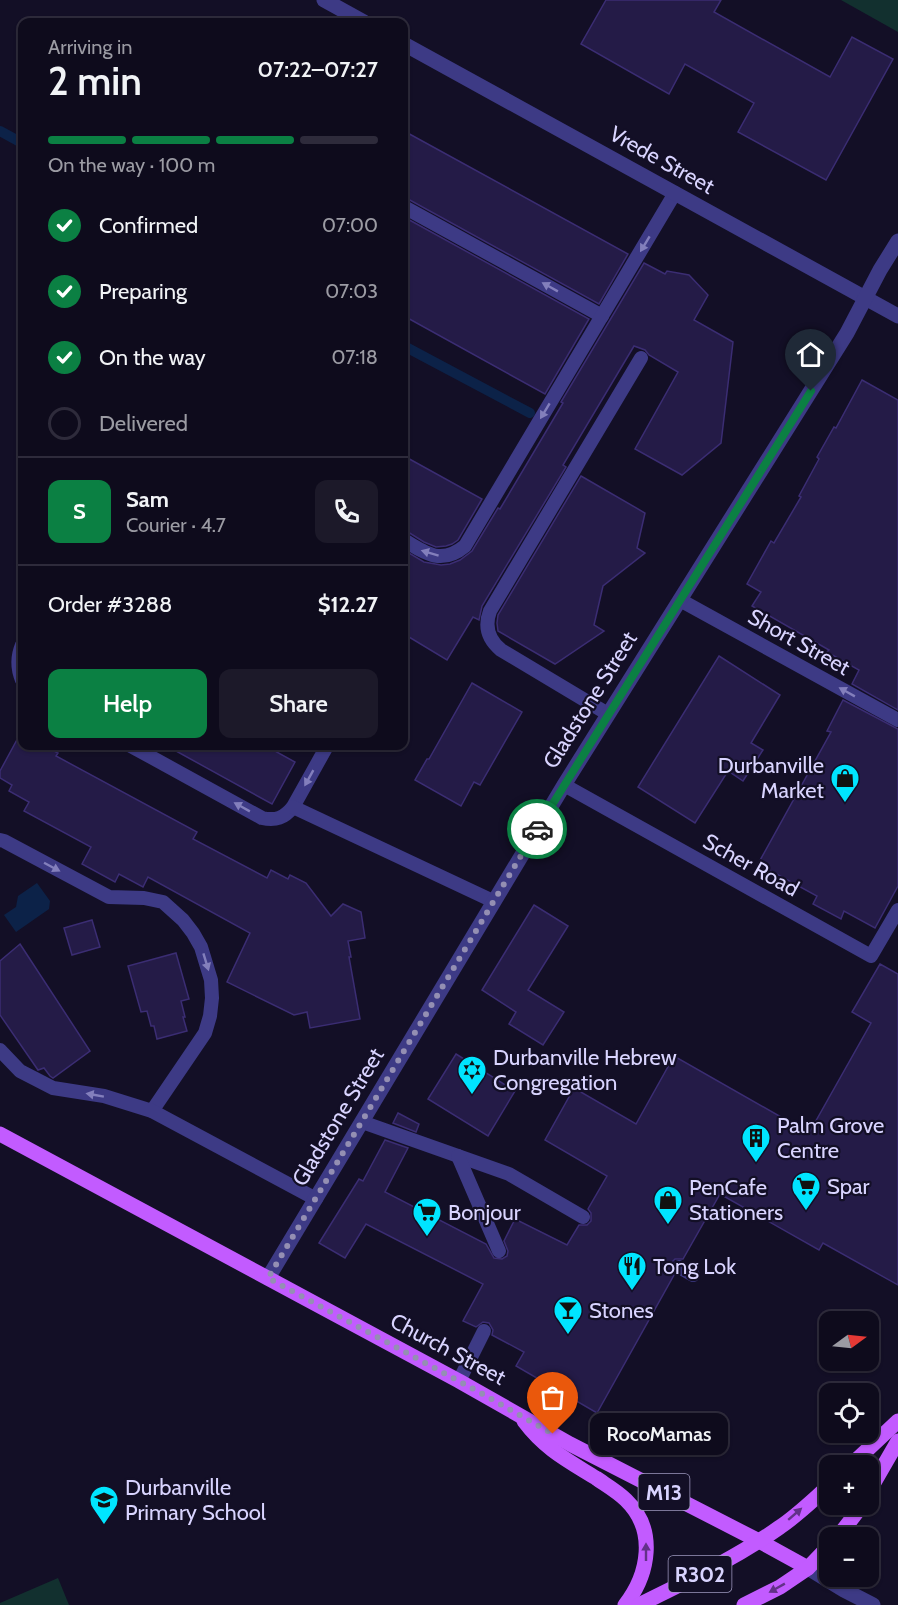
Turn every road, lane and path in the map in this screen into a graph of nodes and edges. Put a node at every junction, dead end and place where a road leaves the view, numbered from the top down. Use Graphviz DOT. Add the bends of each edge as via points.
graph roads {
  1 [pos="324,0"];
  2 [pos="354,18"];
  3 [pos="408,46"];
  4 [pos="675,193"];
  5 [pos="408,209"];
  6 [pos="898,241"];
  7 [pos="866,298"];
  8 [pos="602,316"];
  9 [pos="898,316"];
  10 [pos="641,358"];
  11 [pos="408,542"];
  12 [pos="680,600"];
  13 [pos="608,714"];
  14 [pos="898,720"];
  15 [pos="138,750"];
  16 [pos="322,750"];
  17 [pos="564,785"];
  18 [pos="293,807"];
  19 [pos="0,840"];
  20 [pos="493,901"];
  21 [pos="898,910"];
  22 [pos="0,1050"];
  23 [pos="152,1111"];
  24 [pos="362,1122"];
  25 [pos="0,1134"];
  26 [pos="458,1156"];
  27 [pos="316,1198"];
  28 [pos="583,1217"];
  29 [pos="499,1251"];
  30 [pos="679,1266"];
  31 [pos="693,1275"];
  32 [pos="268,1278"];
  33 [pos="484,1331"];
  34 [pos="459,1381"];
  35 [pos="520,1414"];
  36 [pos="898,1421"];
  37 [pos="898,1441"];
  38 [pos="862,1455"];
  39 [pos="879,1474"];
  40 [pos="819,1494"];
  41 [pos="759,1541"];
  42 [pos="819,1556"];
  43 [pos="808,1568"];
  44 [pos="625,1605"];
  45 [pos="639,1605"];
  46 [pos="744,1605"];
  47 [pos="873,1605"];
  1 -- 2 [label="street"];
  3 -- 4 [label="street, Vrede Street"];
  4 -- 7 [label="street, Vrede Street"];
  4 -- 8 [label="lane, one-way"];
  8 -- 5 [label="lane, one-way"];
  6 -- 7 [label="street, Gladstone Street"];
  7 -- 9 [label="street, Vrede Street"];
  7 -- 12 [label="street, Gladstone Street"];
  8 -- 11 [label="lane, one-way" via="465,546 446,556 434,556"];
  10 -- 13 [label="lane" via="487,619 490,637 501,650"];
  12 -- 13 [label="street, Gladstone Street"];
  14 -- 12 [label="lane, Short Street, one-way"];
  13 -- 17 [label="street, Gladstone Street"];
  18 -- 15 [label="lane, one-way" via="279,819 262,818"];
  16 -- 18 [label="lane, one-way"];
  17 -- 20 [label="street, Gladstone Street"];
  17 -- 21 [label="lane, Scher Road" via="871,956"];
  18 -- 20 [label="lane"];
  19 -- 23 [label="lane, one-way" via="109,897 163,902 183,920 201,947 212,998 205,1033"];
  20 -- 24 [label="street, Gladstone Street"];
  23 -- 22 [label="lane, one-way" via="104,1096 53,1088 20,1071"];
  23 -- 27 [label="lane"];
  24 -- 26 [label="lane"];
  24 -- 27 [label="street, Gladstone Street"];
  25 -- 32 [label="main road, Church Street / M13"];
  26 -- 28 [label="lane" via="509,1174"];
  26 -- 29 [label="lane"];
  27 -- 32 [label="street, Gladstone Street"];
  30 -- 31 [label="lane"];
  32 -- 34 [label="main road, Church Street / M13"];
  33 -- 34 [label="lane"];
  34 -- 35 [label="main road, Church Street / M13"];
  35 -- 41 [label="main road, Church Street / M13" via="570,1444"];
  44 -- 35 [label="main road, one-way" via="646,1565 646,1540 638,1515 618,1493 548,1447"];
  36 -- 38 [label="main road"];
  37 -- 39 [label="main road"];
  41 -- 40 [label="main road, R302, one-way"];
  41 -- 43 [label="main road, Church Street / M13"];
  41 -- 45 [label="main road, R302"];
  42 -- 43 [label="main road, R302"];
  43 -- 46 [label="main road, R302, one-way"];
  43 -- 47 [label="street, Church Street"];
}
